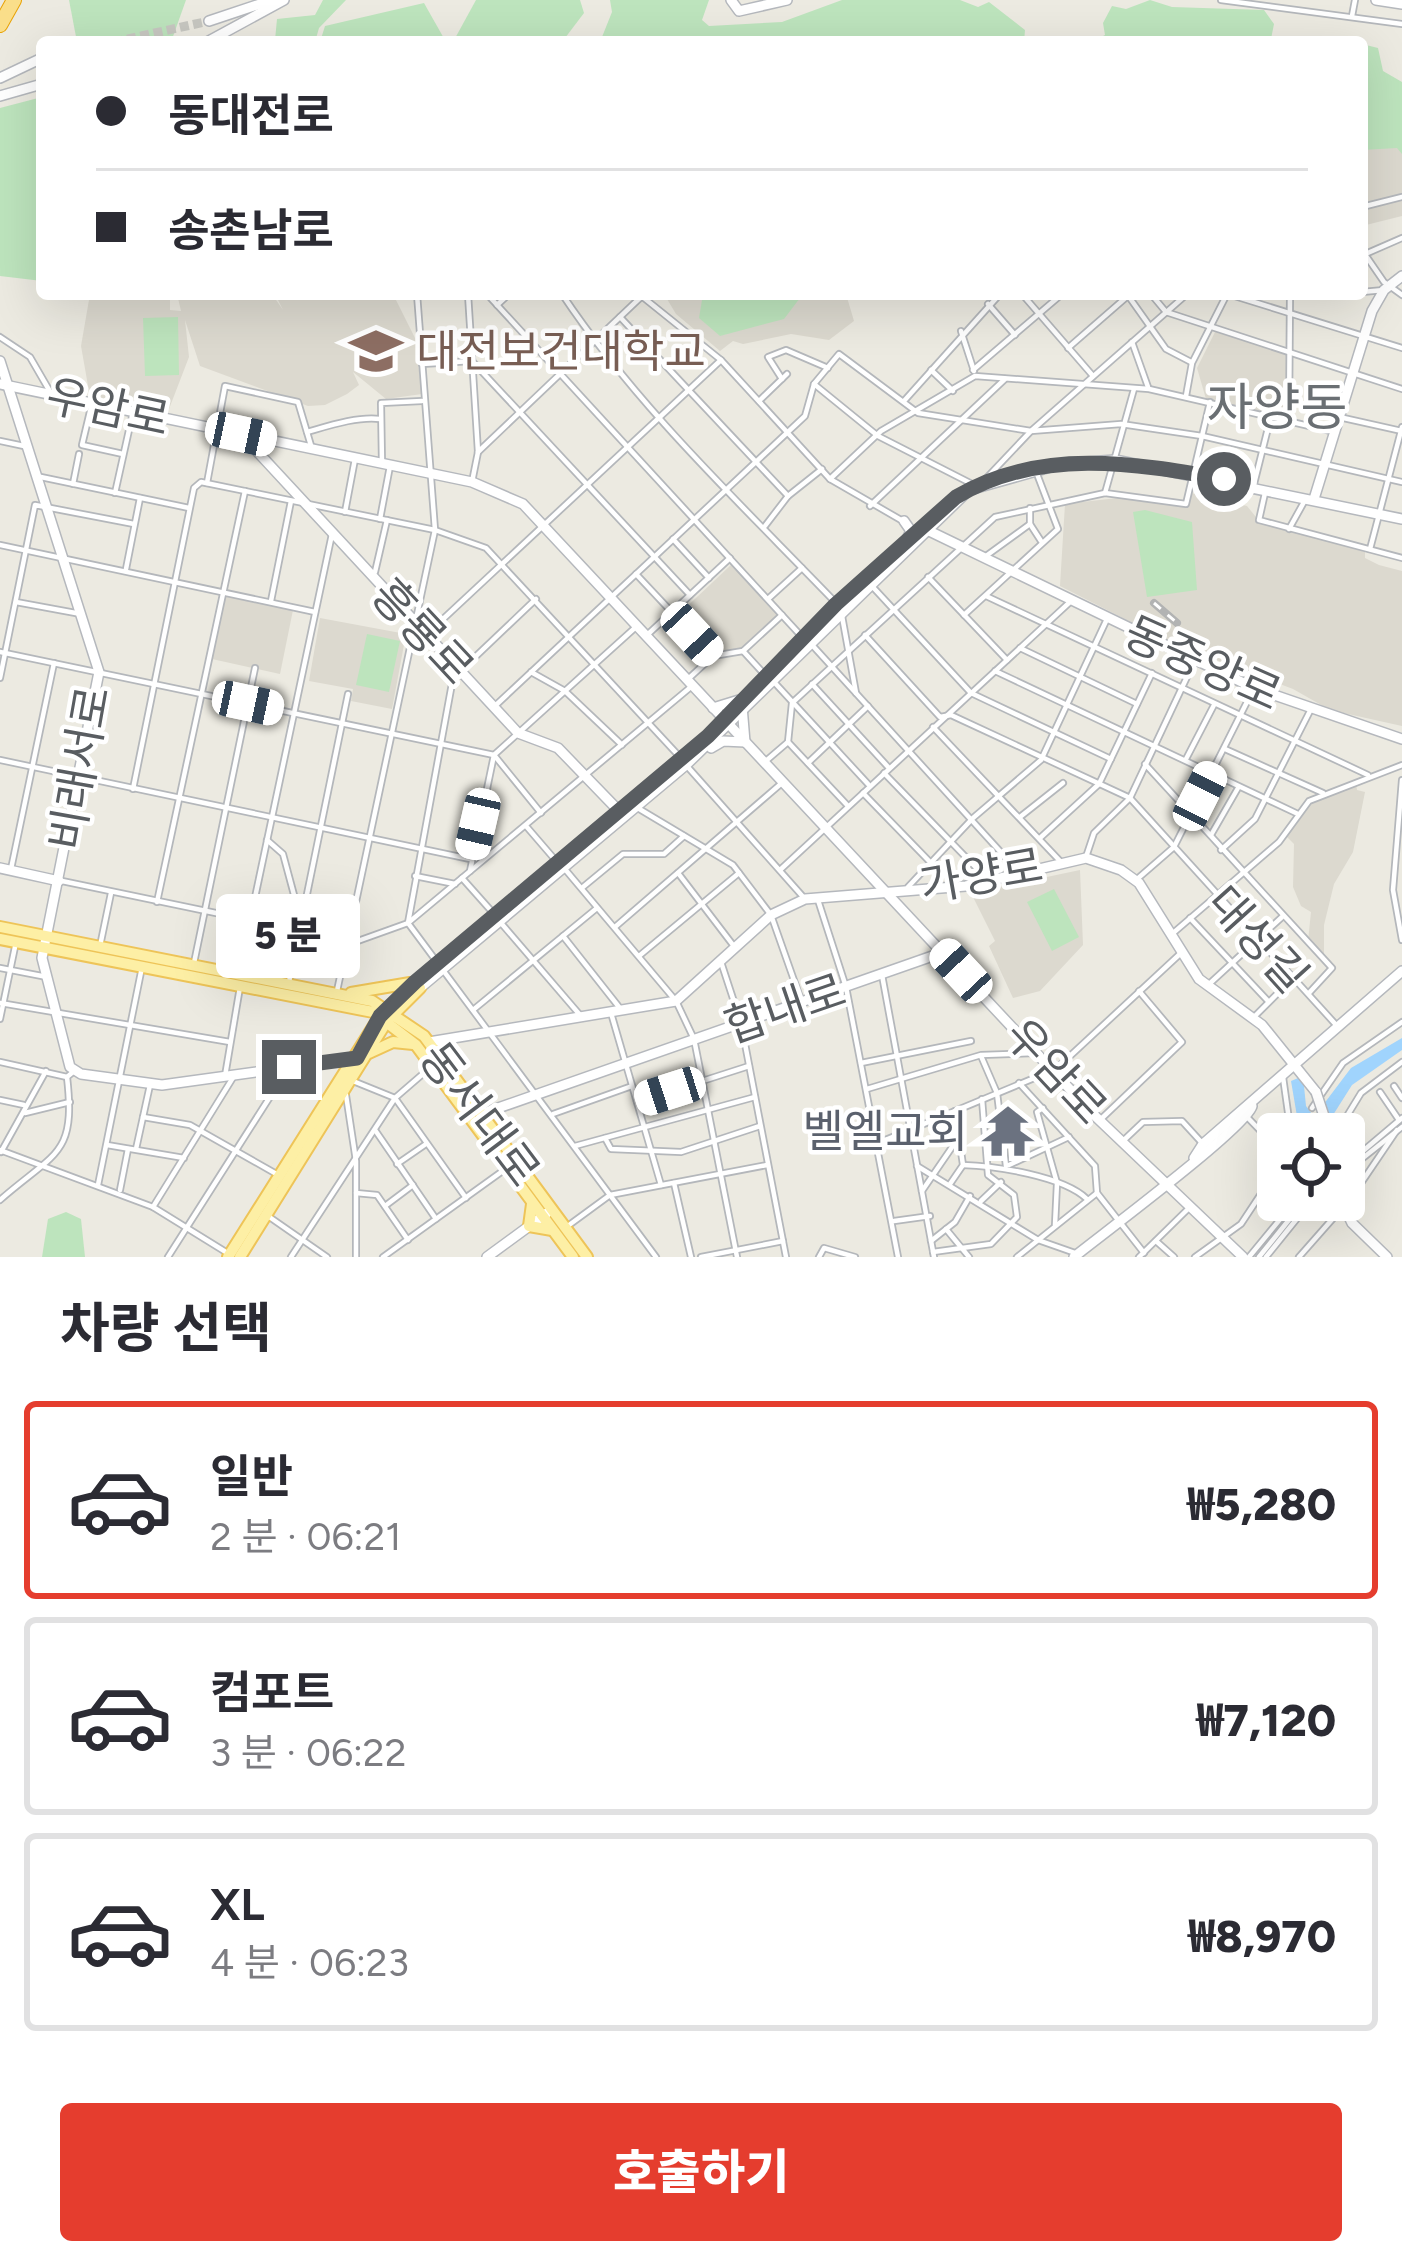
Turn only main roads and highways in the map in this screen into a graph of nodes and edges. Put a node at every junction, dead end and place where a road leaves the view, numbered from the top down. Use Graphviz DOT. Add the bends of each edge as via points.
graph roads {
  1 [pos="272,0"];
  2 [pos="284,0"];
  3 [pos="732,0"];
  4 [pos="788,0"];
  5 [pos="1376,0"];
  6 [pos="1402,4"];
  7 [pos="11,5"];
  8 [pos="209,21"];
  9 [pos="0,25"];
  10 [pos="218,36"];
  11 [pos="36,61"];
  12 [pos="0,78"];
  13 [pos="36,86"];
  14 [pos="0,96"];
  15 [pos="1402,276"];
  16 [pos="0,361"];
  17 [pos="3,385"];
  18 [pos="241,434"];
  19 [pos="1311,498"];
  20 [pos="941,512"];
  21 [pos="1402,519"];
  22 [pos="904,521"];
  23 [pos="922,532"];
  24 [pos="906,541"];
  25 [pos="959,544"];
  26 [pos="839,608"];
  27 [pos="741,702"];
  28 [pos="713,708"];
  29 [pos="726,723"];
  30 [pos="708,736"];
  31 [pos="1402,739"];
  32 [pos="746,742"];
  33 [pos="686,761"];
  34 [pos="618,810"];
  35 [pos="561,865"];
  36 [pos="6,870"];
  37 [pos="59,881"];
  38 [pos="922,890"];
  39 [pos="887,891"];
  40 [pos="903,908"];
  41 [pos="0,927"];
  42 [pos="0,939"];
  43 [pos="44,941"];
  44 [pos="944,952"];
  45 [pos="1402,971"];
  46 [pos="417,985"];
  47 [pos="341,997"];
  48 [pos="387,1014"];
  49 [pos="367,1040"];
  50 [pos="423,1041"];
  51 [pos="1308,1052"];
  52 [pos="362,1057"];
  53 [pos="1297,1062"];
  54 [pos="1314,1088"];
  55 [pos="1250,1112"];
  56 [pos="1324,1113"];
  57 [pos="481,1114"];
  58 [pos="1194,1158"];
  59 [pos="1166,1183"];
  60 [pos="530,1196"];
  61 [pos="548,1213"];
  62 [pos="1351,1221"];
  63 [pos="530,1226"];
  64 [pos="560,1230"];
  65 [pos="1076,1255"];
  66 [pos="233,1256"];
  67 [pos="571,1256"];
  68 [pos="487,1257"];
  69 [pos="586,1257"];
  70 [pos="1246,1257"];
  71 [pos="1387,1257"];
  1 -- 8 [label="main road"];
  2 -- 10 [label="main road"];
  3 -- 4 [label="main road" via="756,7"];
  5 -- 6 [label="main road"];
  7 -- 9 [label="highway"];
  11 -- 12 [label="main road"];
  13 -- 14 [label="main road"];
  15 -- 19 [label="main road" via="1386,288 1363,336"];
  16 -- 17 [label="main road, 비래서로"];
  17 -- 18 [label="main road, 우암로"];
  17 -- 37 [label="main road, 비래서로" via="99,672"];
  18 -- 28 [label="main road, 우암로" via="512,496"];
  18 -- 34 [label="main road, 흥룡로" via="518,733 558,748"];
  19 -- 20 [label="main road" via="1115,460 978,487"];
  19 -- 21 [label="main road"];
  20 -- 23 [label="main road"];
  20 -- 25 [label="main road" via="939,525"];
  22 -- 24 [label="main road" via="911,530"];
  23 -- 24 [label="main road"];
  23 -- 25 [label="main road, 동중앙로"];
  23 -- 26 [label="main road"];
  24 -- 26 [label="main road"];
  25 -- 31 [label="main road, 동중앙로" via="1254,688"];
  26 -- 27 [label="main road"];
  27 -- 28 [label="main road"];
  27 -- 29 [label="main road"];
  27 -- 32 [label="main road"];
  28 -- 29 [label="main road, 우암로"];
  28 -- 30 [label="main road"];
  29 -- 30 [label="main road"];
  29 -- 32 [label="main road, 우암로"];
  29 -- 33 [label="main road"];
  30 -- 33 [label="main road"];
  32 -- 33 [label="main road" via="718,742"];
  32 -- 39 [label="main road, 우암로"];
  33 -- 34 [label="main road"];
  33 -- 35 [label="main road"];
  34 -- 35 [label="main road"];
  35 -- 46 [label="main road"];
  36 -- 37 [label="main road"];
  37 -- 43 [label="main road, 비래서로"];
  38 -- 39 [label="main road, 가양로"];
  38 -- 40 [label="main road"];
  38 -- 53 [label="main road, 가양로" via="1086,857 1136,881 1206,987"];
  39 -- 40 [label="main road, 우암로"];
  39 -- 50 [label="main road, 가양로" via="811,898 771,915 676,1000"];
  40 -- 44 [label="main road, 우암로"];
  41 -- 43 [label="main road, 동서대로"];
  42 -- 43 [label="main road, 동서대로"];
  43 -- 47 [label="main road, 동서대로"];
  43 -- 47 [label="main road, 동서대로" via="240,987"];
  43 -- 52 [label="main road" via="71,1074 150,1085"];
  44 -- 57 [label="main road, 합내로"];
  44 -- 59 [label="main road, 우암로"];
  45 -- 51 [label="main road"];
  46 -- 47 [label="main road"];
  46 -- 48 [label="main road"];
  46 -- 50 [label="main road" via="412,1004"];
  47 -- 48 [label="main road, 동서대로"];
  47 -- 49 [label="main road" via="362,1019"];
  48 -- 49 [label="main road"];
  48 -- 50 [label="main road, 동서대로"];
  48 -- 52 [label="main road"];
  49 -- 52 [label="main road"];
  50 -- 52 [label="main road" via="393,1042"];
  50 -- 57 [label="main road, 동서대로"];
  50 -- 60 [label="main road, 동서대로" via="432,1066"];
  51 -- 53 [label="main road"];
  51 -- 54 [label="main road"];
  52 -- 66 [label="main road"];
  52 -- 66 [label="main road"];
  53 -- 54 [label="main road, 가양로"];
  53 -- 55 [label="main road"];
  54 -- 56 [label="main road, bridge"];
  55 -- 58 [label="main road"];
  55 -- 58 [label="main road"];
  57 -- 61 [label="main road, 동서대로"];
  58 -- 59 [label="main road"];
  59 -- 65 [label="main road"];
  59 -- 70 [label="main road, 우암로"];
  60 -- 61 [label="main road, 동서대로"];
  60 -- 63 [label="main road"];
  61 -- 63 [label="main road"];
  61 -- 64 [label="main road, 동서대로"];
  62 -- 71 [label="main road"];
  63 -- 64 [label="main road"];
  63 -- 68 [label="main road"];
  64 -- 67 [label="main road, 동서대로"];
  64 -- 69 [label="main road, 동서대로"];
}
